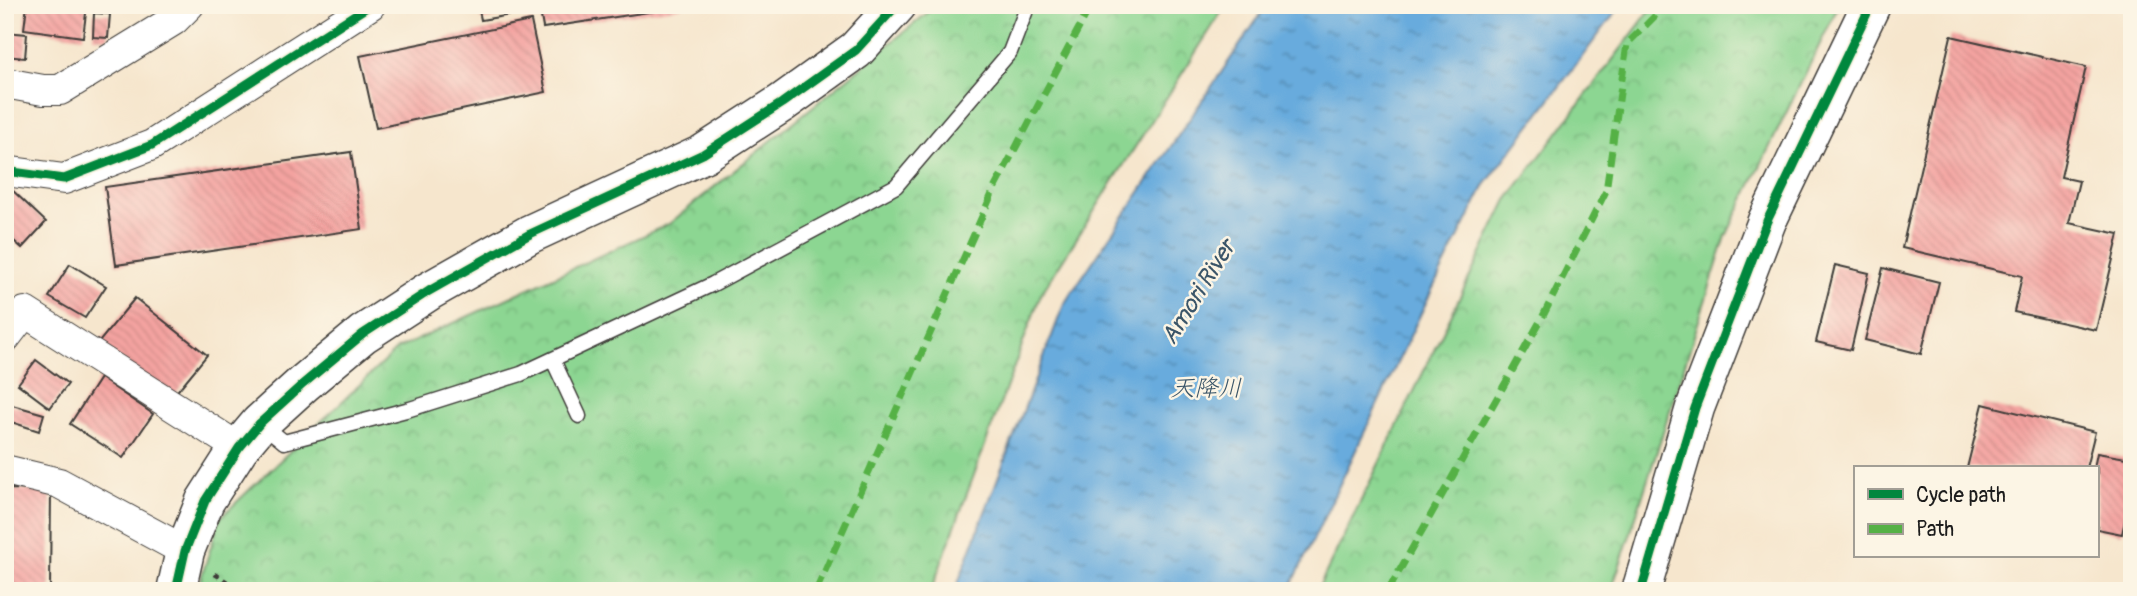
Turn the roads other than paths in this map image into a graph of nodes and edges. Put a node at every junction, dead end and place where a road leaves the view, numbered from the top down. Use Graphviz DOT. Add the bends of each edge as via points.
graph roads {
  1 [pos="189,5"];
  2 [pos="370,5"];
  3 [pos="897,5"];
  4 [pos="1028,5"];
  5 [pos="1871,5"];
  6 [pos="5,83"];
  7 [pos="5,171"];
  8 [pos="5,338"];
  9 [pos="553,360"];
  10 [pos="579,415"];
  11 [pos="250,435"];
  12 [pos="5,470"];
  13 [pos="185,551"];
  14 [pos="176,591"];
  15 [pos="1641,591"];
  1 -- 6 [label="street" via="174,20 60,90"];
  2 -- 7 [label="street" via="152,145 64,179"];
  3 -- 11 [label="street" via="856,50 703,154 530,234 363,334"];
  4 -- 9 [label="lane" via="1010,52 895,186 713,284"];
  5 -- 15 [label="street" via="1762,233 1695,408"];
  8 -- 11 [label="street" via="25,312"];
  9 -- 10 [label="lane"];
  9 -- 11 [label="lane" via="422,405 284,442"];
  11 -- 13 [label="street" via="205,501"];
  12 -- 13 [label="street" via="59,483"];
  13 -- 14 [label="street"];
}
